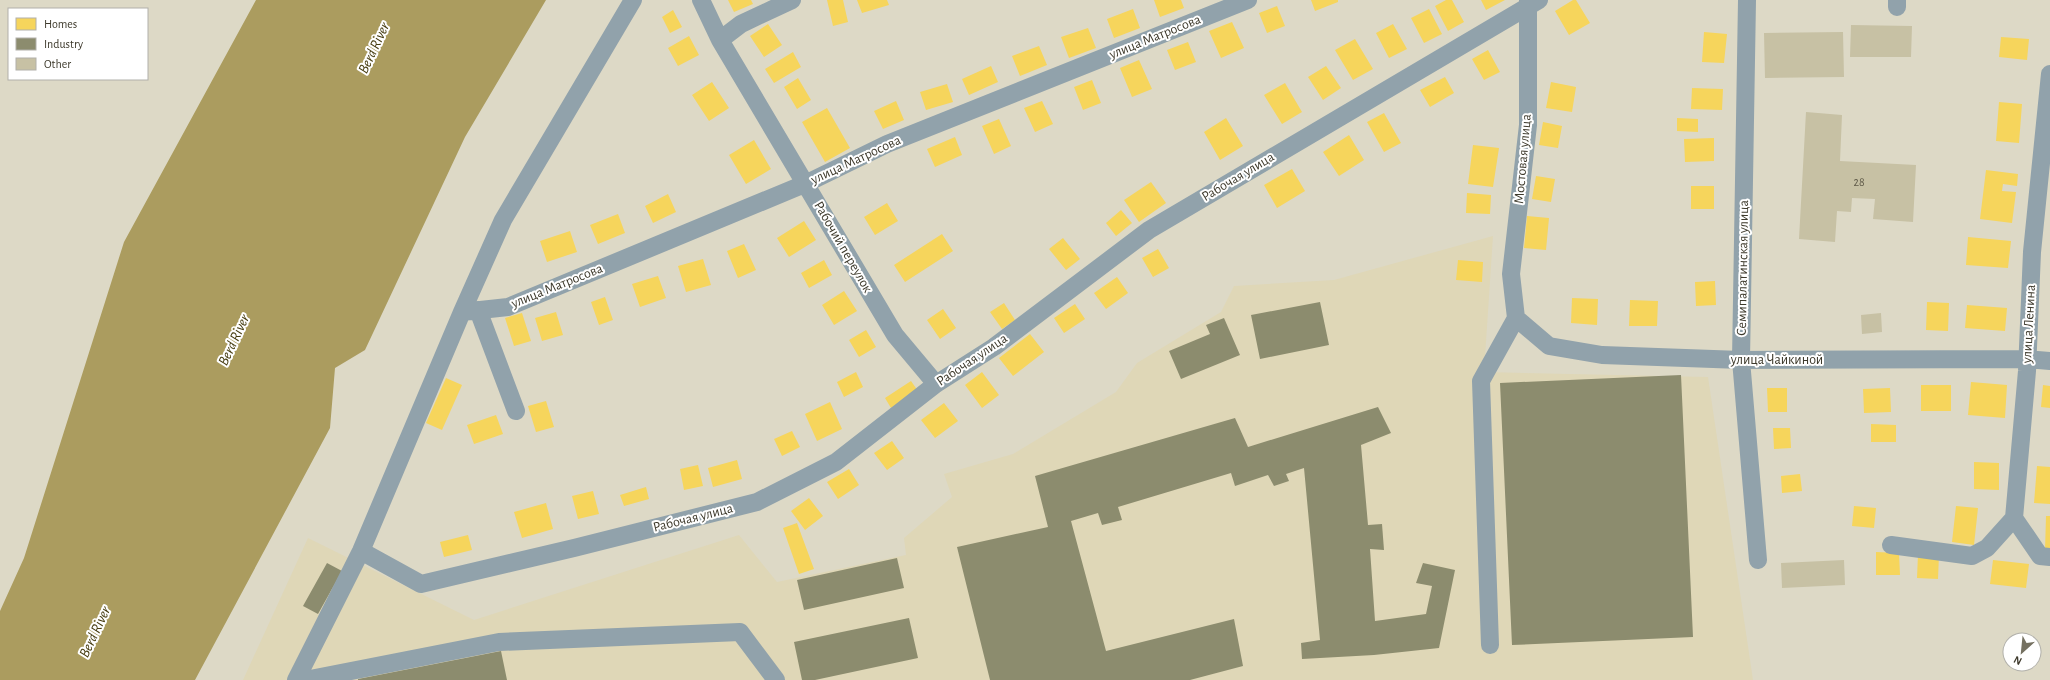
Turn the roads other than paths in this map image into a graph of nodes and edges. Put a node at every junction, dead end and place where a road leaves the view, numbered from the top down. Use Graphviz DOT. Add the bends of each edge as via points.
graph roads {
  1 [pos="633,0"];
  2 [pos="700,0"];
  3 [pos="792,0"];
  4 [pos="1248,0"];
  5 [pos="1747,0"];
  6 [pos="1532,2"];
  7 [pos="720,40"];
  8 [pos="2050,74"];
  9 [pos="807,183"];
  10 [pos="470,311"];
  11 [pos="1516,318"];
  12 [pos="2027,359"];
  13 [pos="1741,360"];
  14 [pos="2050,361"];
  15 [pos="936,384"];
  16 [pos="516,411"];
  17 [pos="2014,518"];
  18 [pos="1891,545"];
  19 [pos="361,551"];
  20 [pos="2050,557"];
  21 [pos="1758,560"];
  22 [pos="1490,646"];
  23 [pos="296,680"];
  24 [pos="305,680"];
  25 [pos="776,680"];
  1 -- 10 [label="street" via="503,220"];
  2 -- 7 [label="street, Рабочий переулок"];
  3 -- 7 [label="street" via="740,24"];
  4 -- 9 [label="street, улица Матросова" via="887,144"];
  5 -- 13 [label="street, Семипалатинская улица"];
  6 -- 11 [label="street, Мостовая улица" via="1528,125 1511,274"];
  6 -- 15 [label="street, Рабочая улица" via="1149,230 994,347"];
  7 -- 9 [label="street, Рабочий переулок"];
  8 -- 12 [label="street, улица Ленина" via="2032,252"];
  9 -- 10 [label="street, улица Матросова" via="508,307"];
  9 -- 15 [label="street, Рабочий переулок" via="825,219 895,335"];
  10 -- 16 [label="street"];
  10 -- 19 [label="street"];
  11 -- 13 [label="street, улица Чайкиной" via="1549,346 1602,356"];
  11 -- 22 [label="street" via="1481,381"];
  12 -- 13 [label="street, улица Чайкиной"];
  12 -- 14 [label="street, улица Чайкиной"];
  12 -- 17 [label="street, улица Ленина"];
  13 -- 21 [label="street, Семипалатинская улица"];
  15 -- 19 [label="street, Рабочая улица" via="836,462 757,502 421,584"];
  17 -- 18 [label="street" via="1987,548 1972,556"];
  17 -- 20 [label="street" via="2040,556"];
  19 -- 23 [label="street"];
  24 -- 25 [label="street" via="499,642 740,632"];
}
